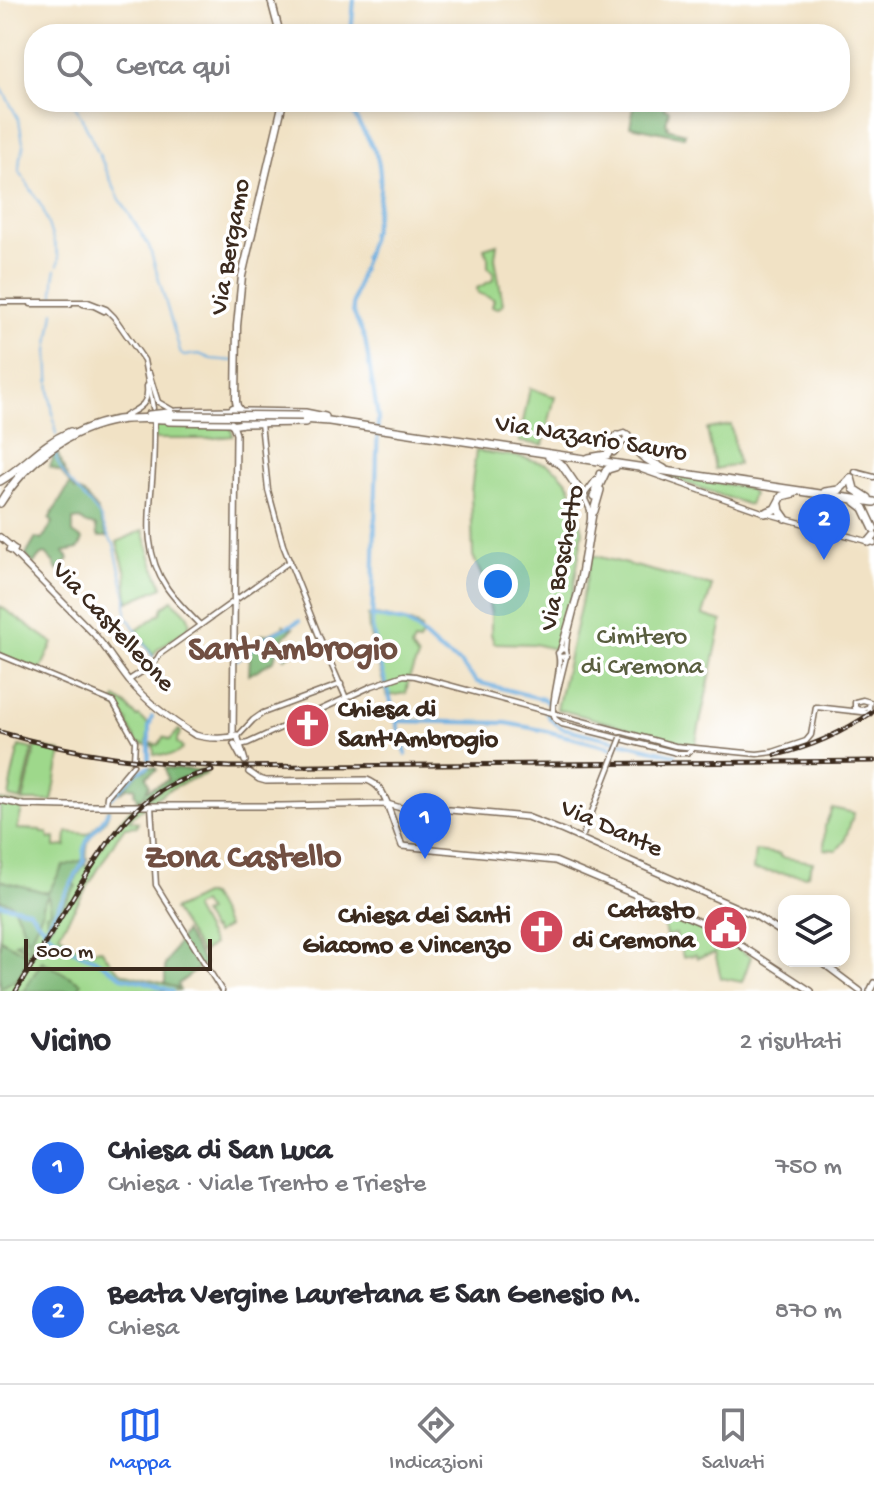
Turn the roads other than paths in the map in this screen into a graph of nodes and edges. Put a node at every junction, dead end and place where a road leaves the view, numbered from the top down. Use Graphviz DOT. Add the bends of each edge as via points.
graph roads {
  1 [pos="271,0"];
  2 [pos="277,24"];
  3 [pos="281,112"];
  4 [pos="0,303"];
  5 [pos="144,366"];
  6 [pos="153,408"];
  7 [pos="236,408"];
  8 [pos="215,411"];
  9 [pos="261,412"];
  10 [pos="175,415"];
  11 [pos="125,416"];
  12 [pos="302,418"];
  13 [pos="328,418"];
  14 [pos="149,419"];
  15 [pos="216,422"];
  16 [pos="261,423"];
  17 [pos="343,423"];
  18 [pos="236,424"];
  19 [pos="377,427"];
  20 [pos="524,449"];
  21 [pos="589,458"];
  22 [pos="636,468"];
  23 [pos="664,469"];
  24 [pos="853,475"];
  25 [pos="874,475"];
  26 [pos="2,479"];
  27 [pos="601,483"];
  28 [pos="825,492"];
  29 [pos="805,493"];
  30 [pos="594,496"];
  31 [pos="584,497"];
  32 [pos="872,499"];
  33 [pos="0,503"];
  34 [pos="779,503"];
  35 [pos="594,511"];
  36 [pos="765,513"];
  37 [pos="785,518"];
  38 [pos="874,529"];
  39 [pos="0,538"];
  40 [pos="872,540"];
  41 [pos="290,561"];
  42 [pos="234,601"];
  43 [pos="200,625"];
  44 [pos="562,653"];
  45 [pos="0,655"];
  46 [pos="129,680"];
  47 [pos="341,684"];
  48 [pos="346,698"];
  49 [pos="855,702"];
  50 [pos="839,709"];
  51 [pos="858,710"];
  52 [pos="871,711"];
  53 [pos="553,712"];
  54 [pos="235,738"];
  55 [pos="621,738"];
  56 [pos="248,743"];
  57 [pos="692,749"];
  58 [pos="244,761"];
  59 [pos="249,772"];
  60 [pos="0,800"];
  61 [pos="106,806"];
  62 [pos="151,806"];
  63 [pos="387,809"];
  64 [pos="582,837"];
  65 [pos="778,930"];
  66 [pos="828,967"];
  67 [pos="222,991"];
  68 [pos="811,991"];
  69 [pos="860,991"];
  1 -- 2 [label="main road"];
  3 -- 7 [label="main road, Via Bergamo" via="242,276"];
  4 -- 5 [label="street" via="84,301 101,306"];
  5 -- 6 [label="street"];
  5 -- 10 [label="street" via="158,402"];
  5 -- 11 [label="street" via="147,400"];
  7 -- 8 [label="highway"];
  7 -- 9 [label="highway"];
  7 -- 18 [label="main road, Via Bergamo" via="244,416"];
  7 -- 18 [label="main road, Via Bergamo" via="227,416"];
  8 -- 10 [label="highway"];
  8 -- 15 [label="highway"];
  9 -- 13 [label="highway"];
  9 -- 16 [label="street"];
  10 -- 12 [label="highway, bridge"];
  10 -- 14 [label="highway"];
  11 -- 14 [label="highway"];
  11 -- 26 [label="highway" via="54,440"];
  12 -- 13 [label="highway, Via Nazario Sauro"];
  12 -- 17 [label="highway, Via Nazario Sauro"];
  13 -- 19 [label="highway, Via Nazario Sauro"];
  14 -- 15 [label="highway"];
  14 -- 33 [label="highway" via="99,425 65,439 30,466"];
  14 -- 43 [label="street" via="154,460 150,541 161,578"];
  15 -- 18 [label="highway"];
  16 -- 17 [label="highway"];
  16 -- 18 [label="highway"];
  16 -- 41 [label="street" via="268,490"];
  17 -- 19 [label="highway, Via Nazario Sauro"];
  18 -- 42 [label="main road, Via Bergamo"];
  19 -- 20 [label="highway, Via Nazario Sauro"];
  19 -- 21 [label="highway, Via Nazario Sauro"];
  20 -- 22 [label="highway, Via Nazario Sauro"];
  20 -- 31 [label="highway" via="558,461"];
  21 -- 23 [label="highway, Via Nazario Sauro"];
  21 -- 23 [label="highway" via="607,455 622,436 639,455"];
  22 -- 27 [label="highway" via="608,469"];
  22 -- 29 [label="highway, Via Nazario Sauro"];
  22 -- 36 [label="street"];
  23 -- 28 [label="highway, Via Nazario Sauro"];
  24 -- 25 [label="street"];
  24 -- 28 [label="highway" via="844,487"];
  24 -- 32 [label="highway" via="854,489"];
  27 -- 30 [label="highway"];
  27 -- 35 [label="highway"];
  28 -- 32 [label="highway, Via Nazario Sauro"];
  29 -- 32 [label="highway, Via Nazario Sauro"];
  29 -- 34 [label="highway" via="785,494"];
  29 -- 38 [label="highway" via="858,503"];
  30 -- 31 [label="street"];
  30 -- 31 [label="street, Via Boschetto" via="599,473"];
  30 -- 35 [label="street, Via Boschetto"];
  31 -- 44 [label="street, Via Boschetto" via="590,519"];
  34 -- 36 [label="highway"];
  34 -- 37 [label="highway"];
  35 -- 44 [label="street, Via Boschetto"];
  36 -- 37 [label="street"];
  37 -- 40 [label="street"];
  39 -- 46 [label="main road, Via Castelleone" via="106,648"];
  41 -- 42 [label="street"];
  41 -- 47 [label="street"];
  42 -- 43 [label="street"];
  42 -- 54 [label="main road, Via Bergamo"];
  43 -- 46 [label="street"];
  44 -- 53 [label="street, Via Boschetto"];
  45 -- 61 [label="street" via="113,702 135,741 134,762 107,796"];
  46 -- 54 [label="main road, Via Castelleone" via="185,729 201,737"];
  47 -- 48 [label="street"];
  47 -- 54 [label="street" via="263,713"];
  48 -- 53 [label="street" via="404,675"];
  48 -- 56 [label="street"];
  49 -- 50 [label="street"];
  49 -- 51 [label="street"];
  49 -- 52 [label="street" via="867,700"];
  50 -- 51 [label="street"];
  50 -- 52 [label="street"];
  50 -- 57 [label="street" via="816,707 810,738 791,747 757,754"];
  51 -- 52 [label="street"];
  53 -- 55 [label="street" via="562,724"];
  53 -- 57 [label="street"];
  54 -- 56 [label="street"];
  54 -- 56 [label="street" via="242,736"];
  54 -- 58 [label="main road, Via Bergamo"];
  55 -- 57 [label="street" via="677,753"];
  55 -- 64 [label="street, bridge"];
  59 -- 63 [label="main road" via="266,781 367,780 378,786"];
  60 -- 61 [label="main road, Via Dante"];
  61 -- 62 [label="main road, Via Dante"];
  62 -- 63 [label="main road, Via Dante"];
  62 -- 67 [label="street" via="156,885"];
  63 -- 64 [label="main road, Via Dante" via="527,817"];
  63 -- 68 [label="main road" via="403,846 555,861 717,930"];
  64 -- 65 [label="main road, Via Dante"];
  66 -- 69 [label="main road"];
}
